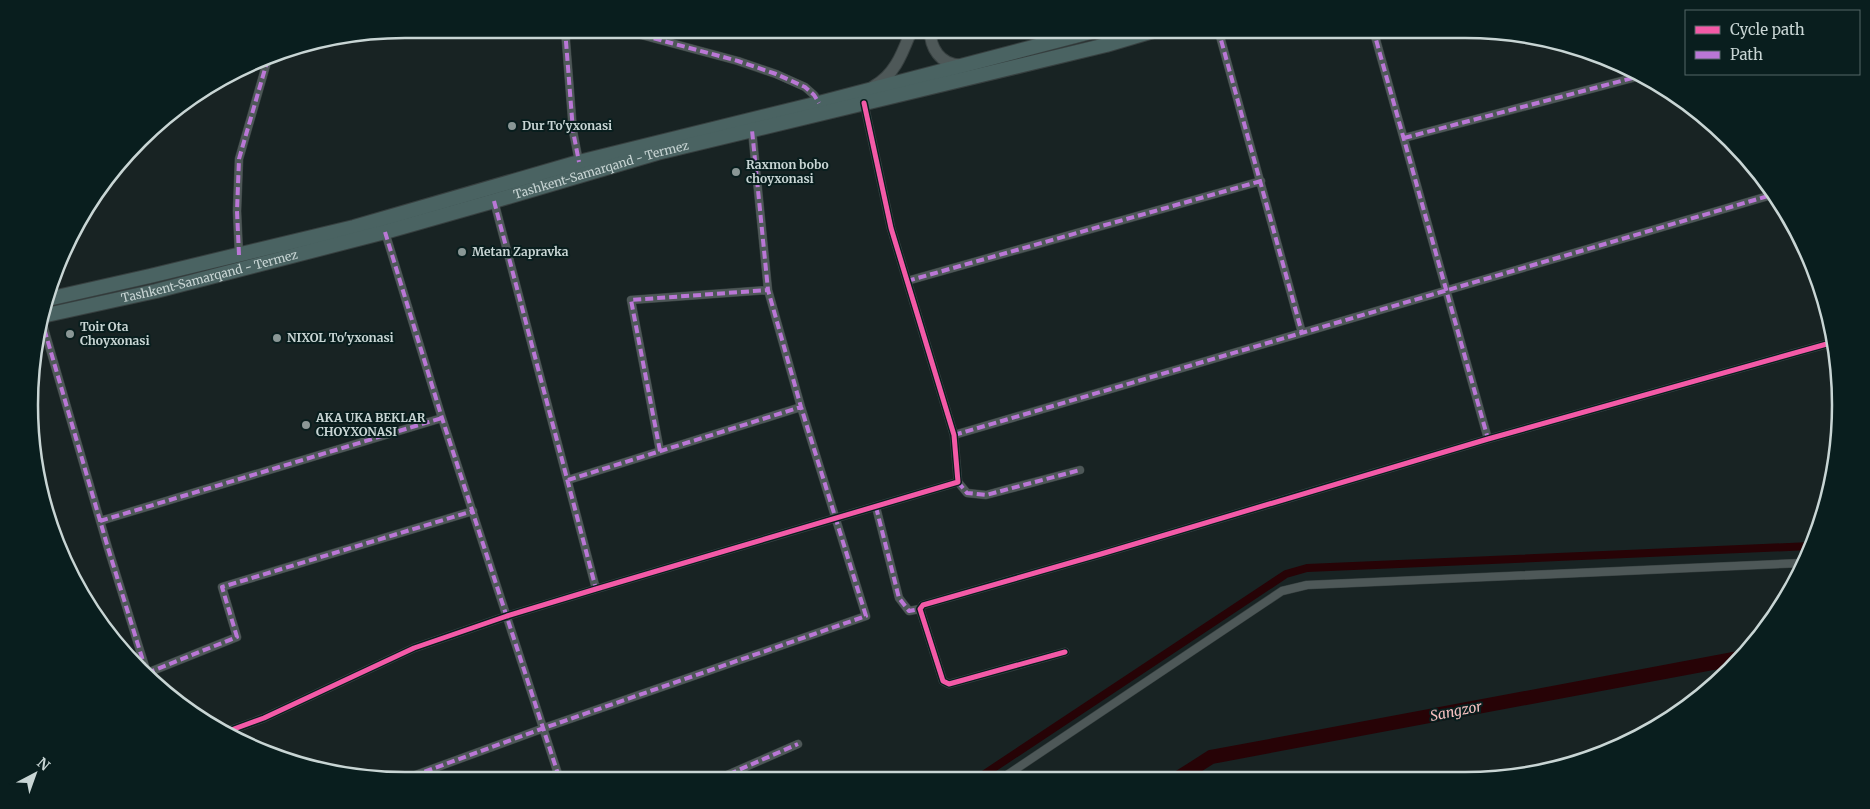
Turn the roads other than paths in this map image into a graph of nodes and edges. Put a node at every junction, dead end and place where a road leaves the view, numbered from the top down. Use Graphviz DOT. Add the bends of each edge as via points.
graph roads {
  1 [pos="566,38"];
  2 [pos="652,38"];
  3 [pos="908,38"];
  4 [pos="931,38"];
  5 [pos="1067,38"];
  6 [pos="1130,38"];
  7 [pos="1221,38"];
  8 [pos="1376,38"];
  9 [pos="266,64"];
  10 [pos="967,64"];
  11 [pos="1633,78"];
  12 [pos="862,98"];
  13 [pos="820,103"];
  14 [pos="752,130"];
  15 [pos="1404,138"];
  16 [pos="579,162"];
  17 [pos="1261,181"];
  18 [pos="1768,196"];
  19 [pos="494,202"];
  20 [pos="385,232"];
  21 [pos="239,255"];
  22 [pos="907,282"];
  23 [pos="768,290"];
  24 [pos="1445,290"];
  25 [pos="54,298"];
  26 [pos="49,315"];
  27 [pos="45,332"];
  28 [pos="1302,333"];
  29 [pos="1827,344"];
  30 [pos="801,407"];
  31 [pos="442,418"];
  32 [pos="954,435"];
  33 [pos="1488,438"];
  34 [pos="660,451"];
  35 [pos="1080,470"];
  36 [pos="568,480"];
  37 [pos="958,482"];
  38 [pos="876,507"];
  39 [pos="473,511"];
  40 [pos="836,517"];
  41 [pos="100,521"];
  42 [pos="1797,563"];
  43 [pos="596,589"];
  44 [pos="920,609"];
  45 [pos="507,616"];
  46 [pos="1065,652"];
  47 [pos="144,663"];
  48 [pos="154,672"];
  49 [pos="544,728"];
  50 [pos="234,729"];
  51 [pos="798,744"];
  52 [pos="424,772"];
  53 [pos="558,772"];
  54 [pos="734,772"];
  55 [pos="1010,772"];
  1 -- 16 [label="street" via="573,131"];
  2 -- 13 [label="street" via="776,74 805,87"];
  3 -- 12 [label="main road" via="890,74"];
  4 -- 10 [label="main road" via="941,58 950,64"];
  5 -- 10 [label="highway, Tashkent-Samarqand - Termez"];
  6 -- 12 [label="highway, Tashkent-Samarqand - Termez"];
  7 -- 17 [label="street"];
  8 -- 15 [label="street"];
  9 -- 21 [label="street" via="239,160"];
  10 -- 12 [label="highway, Tashkent-Samarqand - Termez"];
  11 -- 15 [label="street"];
  12 -- 13 [label="highway, Tashkent-Samarqand - Termez"];
  12 -- 14 [label="highway, Tashkent-Samarqand - Termez"];
  12 -- 22 [label="street" via="890,228"];
  13 -- 16 [label="highway, Tashkent-Samarqand - Termez"];
  14 -- 19 [label="highway, Tashkent-Samarqand - Termez" via="657,153"];
  14 -- 23 [label="street"];
  15 -- 24 [label="street"];
  16 -- 21 [label="highway, Tashkent-Samarqand - Termez" via="354,227"];
  17 -- 22 [label="street"];
  17 -- 28 [label="street"];
  18 -- 24 [label="street"];
  19 -- 20 [label="highway, Tashkent-Samarqand - Termez"];
  19 -- 36 [label="street"];
  20 -- 26 [label="highway, Tashkent-Samarqand - Termez"];
  20 -- 31 [label="street"];
  21 -- 25 [label="highway, Tashkent-Samarqand - Termez"];
  22 -- 32 [label="street"];
  23 -- 30 [label="street"];
  23 -- 34 [label="street" via="631,300"];
  24 -- 28 [label="street"];
  24 -- 33 [label="street"];
  27 -- 41 [label="street"];
  28 -- 32 [label="street"];
  29 -- 33 [label="street"];
  30 -- 34 [label="street"];
  30 -- 40 [label="street"];
  31 -- 39 [label="street"];
  31 -- 41 [label="street"];
  32 -- 37 [label="street"];
  33 -- 44 [label="street" via="923,605"];
  34 -- 36 [label="street"];
  35 -- 37 [label="street" via="986,495 967,493"];
  36 -- 43 [label="street"];
  37 -- 38 [label="street"];
  38 -- 40 [label="street"];
  38 -- 44 [label="street" via="899,598 909,611"];
  39 -- 45 [label="street"];
  39 -- 48 [label="street" via="222,587 237,637"];
  40 -- 43 [label="street"];
  40 -- 49 [label="street" via="866,616"];
  41 -- 47 [label="street"];
  42 -- 55 [label="street" via="1306,585 1282,591"];
  43 -- 45 [label="street"];
  44 -- 46 [label="street" via="943,681 949,684"];
  45 -- 49 [label="street"];
  45 -- 50 [label="street" via="414,648"];
  49 -- 52 [label="street"];
  49 -- 53 [label="street"];
  51 -- 54 [label="street"];
}
